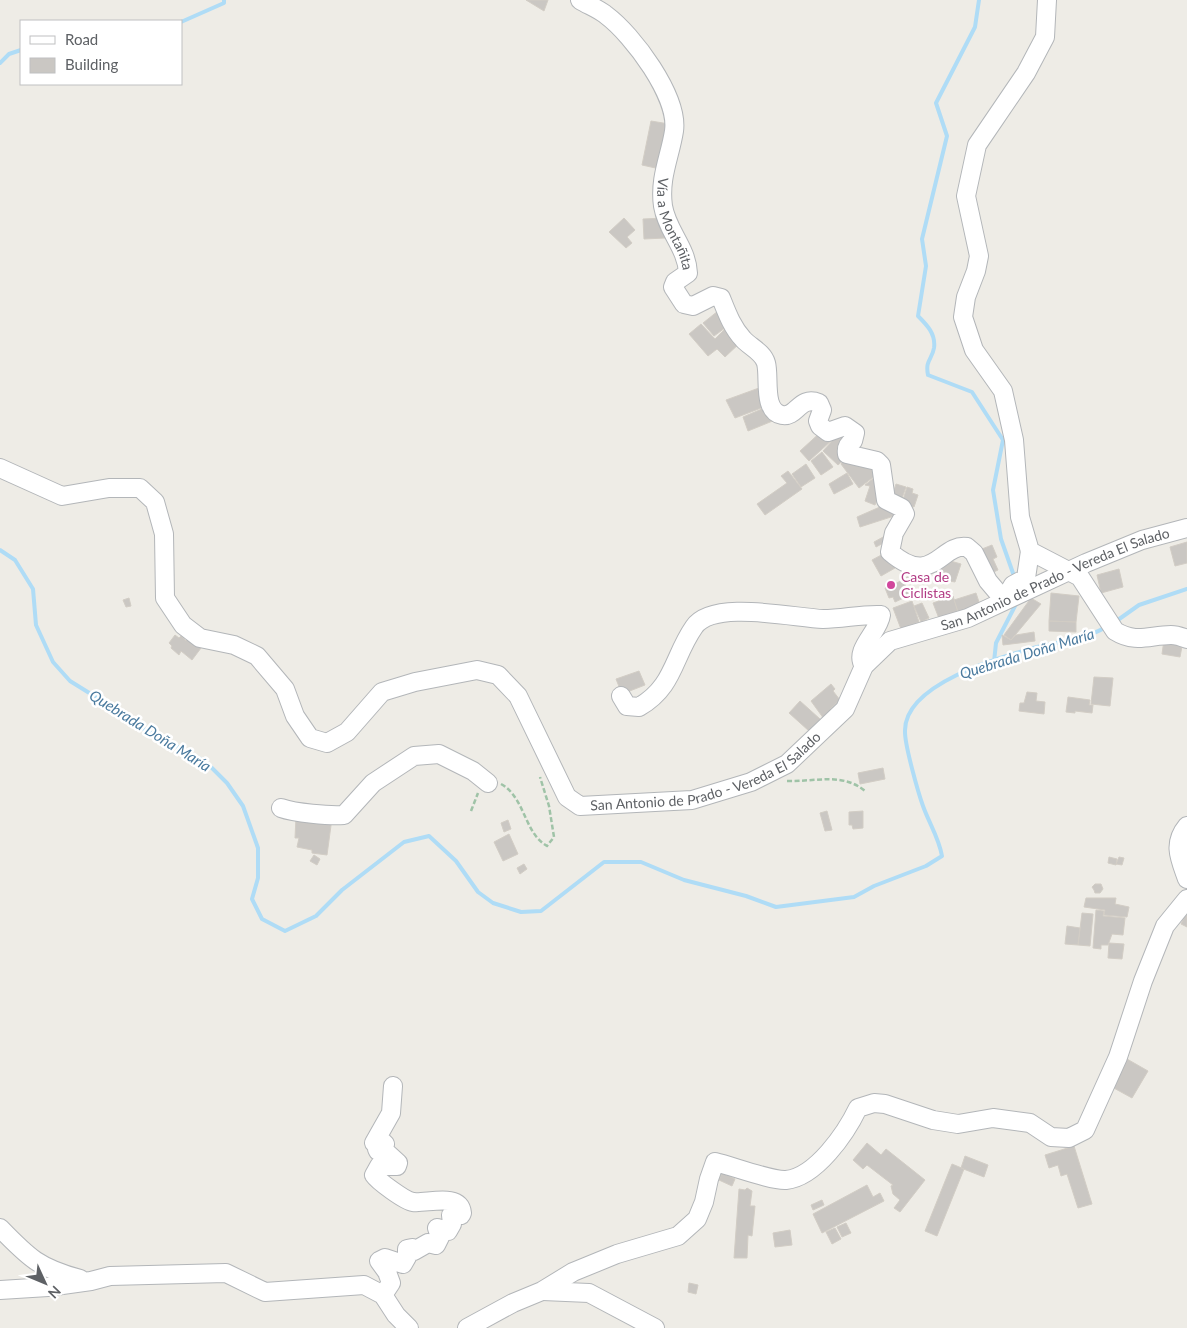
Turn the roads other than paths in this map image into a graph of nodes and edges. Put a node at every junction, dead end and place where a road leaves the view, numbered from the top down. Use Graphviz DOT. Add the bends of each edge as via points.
graph roads {
  1 [pos="580,0"];
  2 [pos="1047,0"];
  3 [pos="0,468"];
  4 [pos="1187,528"];
  5 [pos="1030,551"];
  6 [pos="1067,571"];
  7 [pos="1004,600"];
  8 [pos="1187,639"];
  9 [pos="864,666"];
  10 [pos="621,696"];
  11 [pos="488,783"];
  12 [pos="281,808"];
  13 [pos="1187,826"];
  14 [pos="1187,879"];
  15 [pos="1187,900"];
  16 [pos="393,1086"];
  17 [pos="0,1228"];
  18 [pos="90,1281"];
  19 [pos="0,1290"];
  20 [pos="542,1291"];
  21 [pos="383,1295"];
  22 [pos="409,1328"];
  23 [pos="467,1328"];
  24 [pos="655,1328"];
  1 -- 7 [label="street, Vía a Montañita" via="607,15 637,47 659,79 675,114 662,177 663,207 687,260 688,273 673,286 684,304 693,306 713,296 721,298 728,318 742,338 764,358 767,386 776,412 791,414 802,403 814,401 822,410 820,426 828,432 846,426 855,433 847,454 877,461 882,471 886,500 902,508 905,514 894,533 890,552 914,566 929,566 957,548 967,547 974,553 988,582"];
  2 -- 5 [label="street" via="1045,38 1026,73 977,145 966,196 979,256 963,317 974,350 1003,391 1014,440 1020,517"];
  3 -- 9 [label="street, San Antonio de Prado - Vereda El Salado" via="62,496 109,488 140,488 155,502 164,534 165,598 183,625 200,638 234,645 257,656 285,689 295,716 310,738 327,743 346,732 382,692 477,670 498,675 518,696 566,797 580,806 692,800 751,782 787,764 845,709"];
  4 -- 6 [label="street, San Antonio de Prado - Vereda El Salado" via="1142,540"];
  5 -- 6 [label="street"];
  5 -- 7 [label="street" via="1026,578 1013,584"];
  6 -- 7 [label="street, San Antonio de Prado - Vereda El Salado"];
  6 -- 8 [label="street" via="1080,577 1115,631 1124,637 1172,634"];
  7 -- 9 [label="street, San Antonio de Prado - Vereda El Salado" via="968,618 890,641"];
  9 -- 10 [label="street" via="860,658 880,625 881,616 825,619 790,617 764,611 709,615 696,624 660,692 639,707 627,706"];
  11 -- 12 [label="street" via="439,754 414,756 373,783 344,815"];
  13 -- 14 [label="street" via="1180,835 1178,851"];
  15 -- 20 [label="street" via="1164,926 1118,1057 1085,1130 1069,1138 1051,1137 1030,1123 994,1118 958,1124 874,1103 858,1108 846,1132 801,1177 785,1180 715,1162 697,1219 678,1236 617,1254 573,1272"];
  16 -- 21 [label="street" via="391,1113 374,1143 383,1142 378,1151 387,1153 398,1163 397,1166 379,1166 374,1175 412,1202 442,1199 456,1203 462,1213 451,1215 452,1224 448,1231 437,1228 440,1238 436,1245 428,1243 414,1251 407,1248 403,1264 385,1258 379,1261 391,1283"];
  17 -- 18 [label="street" via="31,1260 52,1272"];
  18 -- 19 [label="street"];
  18 -- 21 [label="street" via="110,1276 226,1273 265,1292 364,1285"];
  20 -- 23 [label="street" via="512,1303"];
  20 -- 24 [label="street" via="589,1293"];
  21 -- 22 [label="street"];
}
